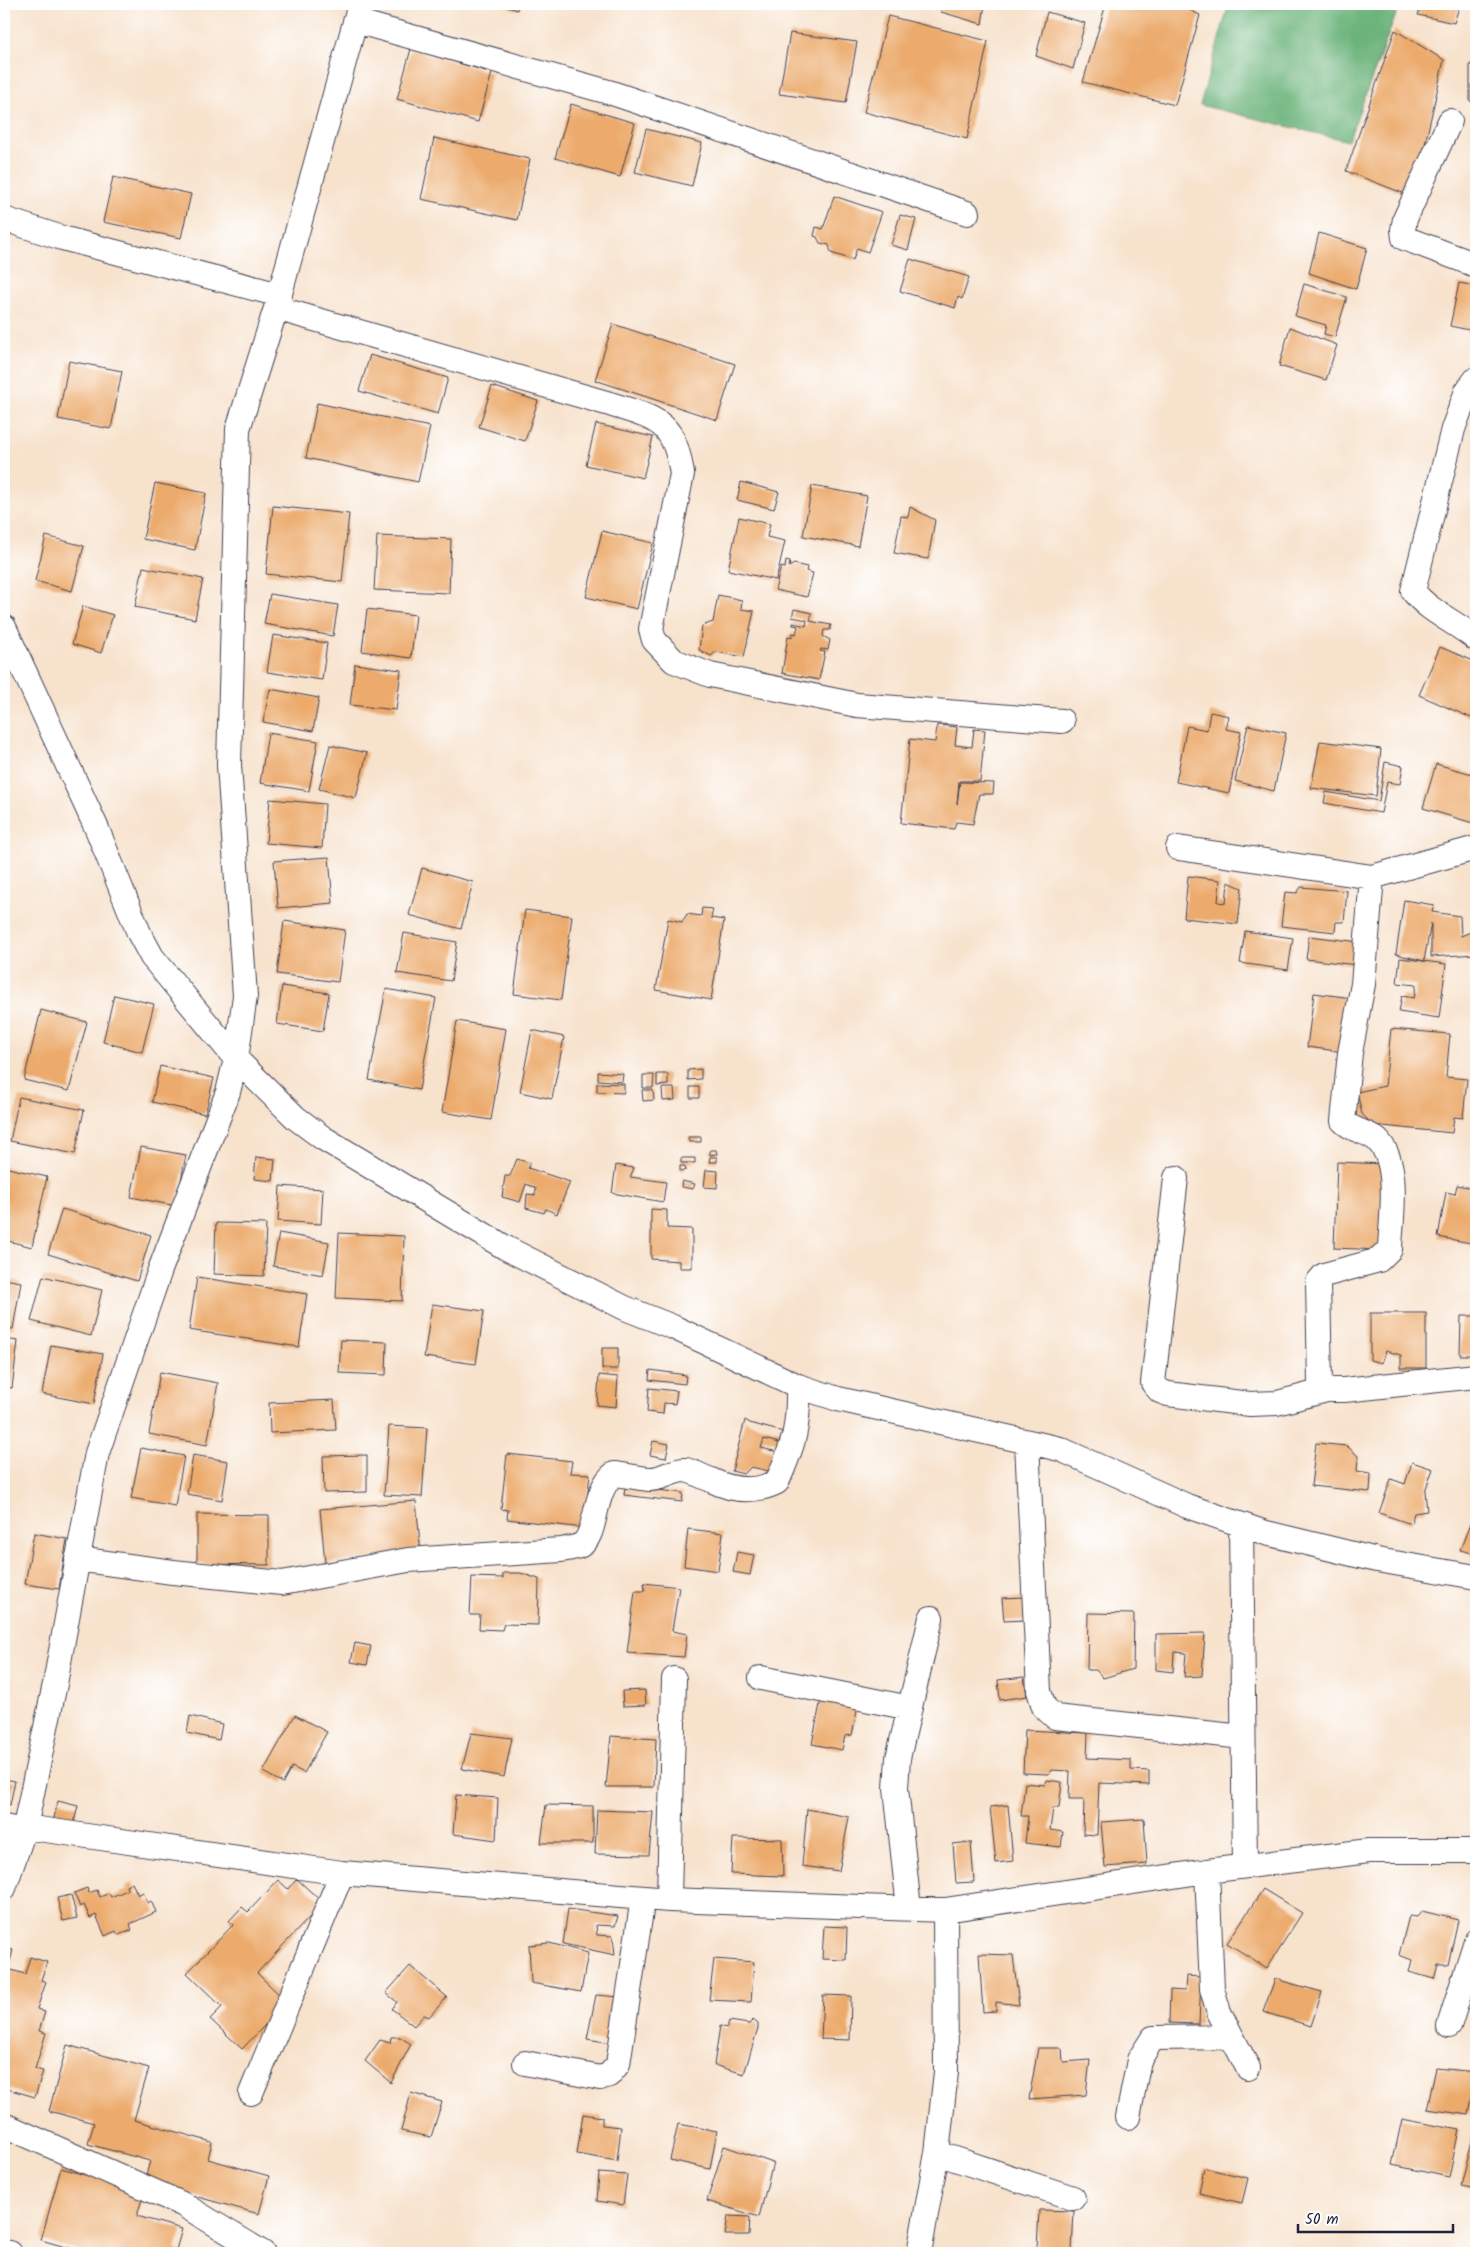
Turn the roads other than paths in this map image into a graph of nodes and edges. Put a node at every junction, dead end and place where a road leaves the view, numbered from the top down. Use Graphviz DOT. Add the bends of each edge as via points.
graph roads {
  1 [pos="357,12"];
  2 [pos="1450,121"];
  3 [pos="967,213"];
  4 [pos="4,219"];
  5 [pos="1476,265"];
  6 [pos="278,301"];
  7 [pos="1476,379"];
  8 [pos="4,627"];
  9 [pos="1476,639"];
  10 [pos="1062,721"];
  11 [pos="1178,848"];
  12 [pos="1476,848"];
  13 [pos="1372,877"];
  14 [pos="236,1059"];
  15 [pos="1176,1178"];
  16 [pos="1476,1376"];
  17 [pos="798,1386"];
  18 [pos="1326,1390"];
  19 [pos="1027,1443"];
  20 [pos="1241,1525"];
  21 [pos="77,1559"];
  22 [pos="1476,1577"];
  23 [pos="931,1618"];
  24 [pos="761,1678"];
  25 [pos="674,1679"];
  26 [pos="910,1708"];
  27 [pos="1243,1737"];
  28 [pos="18,1828"];
  29 [pos="1476,1851"];
  30 [pos="1245,1866"];
  31 [pos="1207,1871"];
  32 [pos="342,1873"];
  33 [pos="4,1888"];
  34 [pos="643,1898"];
  35 [pos="669,1900"];
  36 [pos="909,1909"];
  37 [pos="945,1910"];
  38 [pos="1476,1941"];
  39 [pos="1449,2026"];
  40 [pos="1232,2037"];
  41 [pos="525,2063"];
  42 [pos="1248,2068"];
  43 [pos="251,2093"];
  44 [pos="1128,2117"];
  45 [pos="4,2125"];
  46 [pos="937,2153"];
  47 [pos="1073,2198"];
  48 [pos="4,2252"];
  49 [pos="10,2253"];
  50 [pos="263,2253"];
  51 [pos="919,2253"];
  1 -- 3 [label="street" via="612,93"];
  1 -- 6 [label="street"];
  2 -- 5 [label="street" via="1405,219 1404,238"];
  4 -- 6 [label="street"];
  6 -- 10 [label="street" via="654,418 664,425 673,439 682,474 651,629 654,640 674,661 710,675 857,705"];
  6 -- 14 [label="street" via="238,429 236,446 229,765 245,996"];
  7 -- 9 [label="street" via="1467,391 1453,429 1413,591 1421,602"];
  8 -- 14 [label="street" via="97,829 139,933 152,957"];
  11 -- 13 [label="street"];
  12 -- 13 [label="street"];
  13 -- 18 [label="street" via="1363,984 1350,1053 1343,1121 1350,1128 1375,1138 1385,1150 1392,1170 1390,1249 1379,1260 1324,1275 1318,1282 1320,1384"];
  14 -- 17 [label="street" via="296,1118 323,1138 506,1248 625,1308"];
  14 -- 21 [label="street" via="228,1092 160,1270 97,1453"];
  15 -- 18 [label="street" via="1153,1383 1168,1394 1250,1404 1277,1403"];
  16 -- 18 [label="street"];
  17 -- 19 [label="street" via="838,1400"];
  17 -- 21 [label="street" via="797,1425 792,1450 777,1482 763,1489 744,1490 686,1470 649,1479 614,1474 602,1488 588,1537 581,1545 561,1550 408,1560 282,1582"];
  19 -- 20 [label="street" via="1060,1448 1187,1506"];
  19 -- 27 [label="street" via="1039,1691 1044,1707 1055,1717"];
  20 -- 22 [label="street" via="1376,1560"];
  20 -- 27 [label="street"];
  21 -- 28 [label="street" via="55,1684"];
  23 -- 26 [label="street"];
  24 -- 26 [label="street"];
  25 -- 35 [label="street"];
  26 -- 36 [label="street" via="898,1758 896,1788"];
  27 -- 30 [label="street"];
  28 -- 32 [label="street"];
  28 -- 33 [label="street"];
  29 -- 30 [label="street" via="1369,1851"];
  30 -- 31 [label="street"];
  31 -- 37 [label="street"];
  31 -- 40 [label="street" via="1212,1989"];
  32 -- 34 [label="street"];
  32 -- 43 [label="street"];
  34 -- 35 [label="street"];
  34 -- 41 [label="street" via="618,2064 609,2075 600,2078"];
  35 -- 36 [label="street"];
  36 -- 37 [label="street"];
  37 -- 46 [label="street" via="946,2072"];
  38 -- 39 [label="street"];
  40 -- 42 [label="street"];
  40 -- 44 [label="street" via="1153,2038 1139,2060"];
  45 -- 50 [label="street" via="182,2204"];
  46 -- 47 [label="street"];
  46 -- 51 [label="street"];
  48 -- 49 [label="street"];
}
